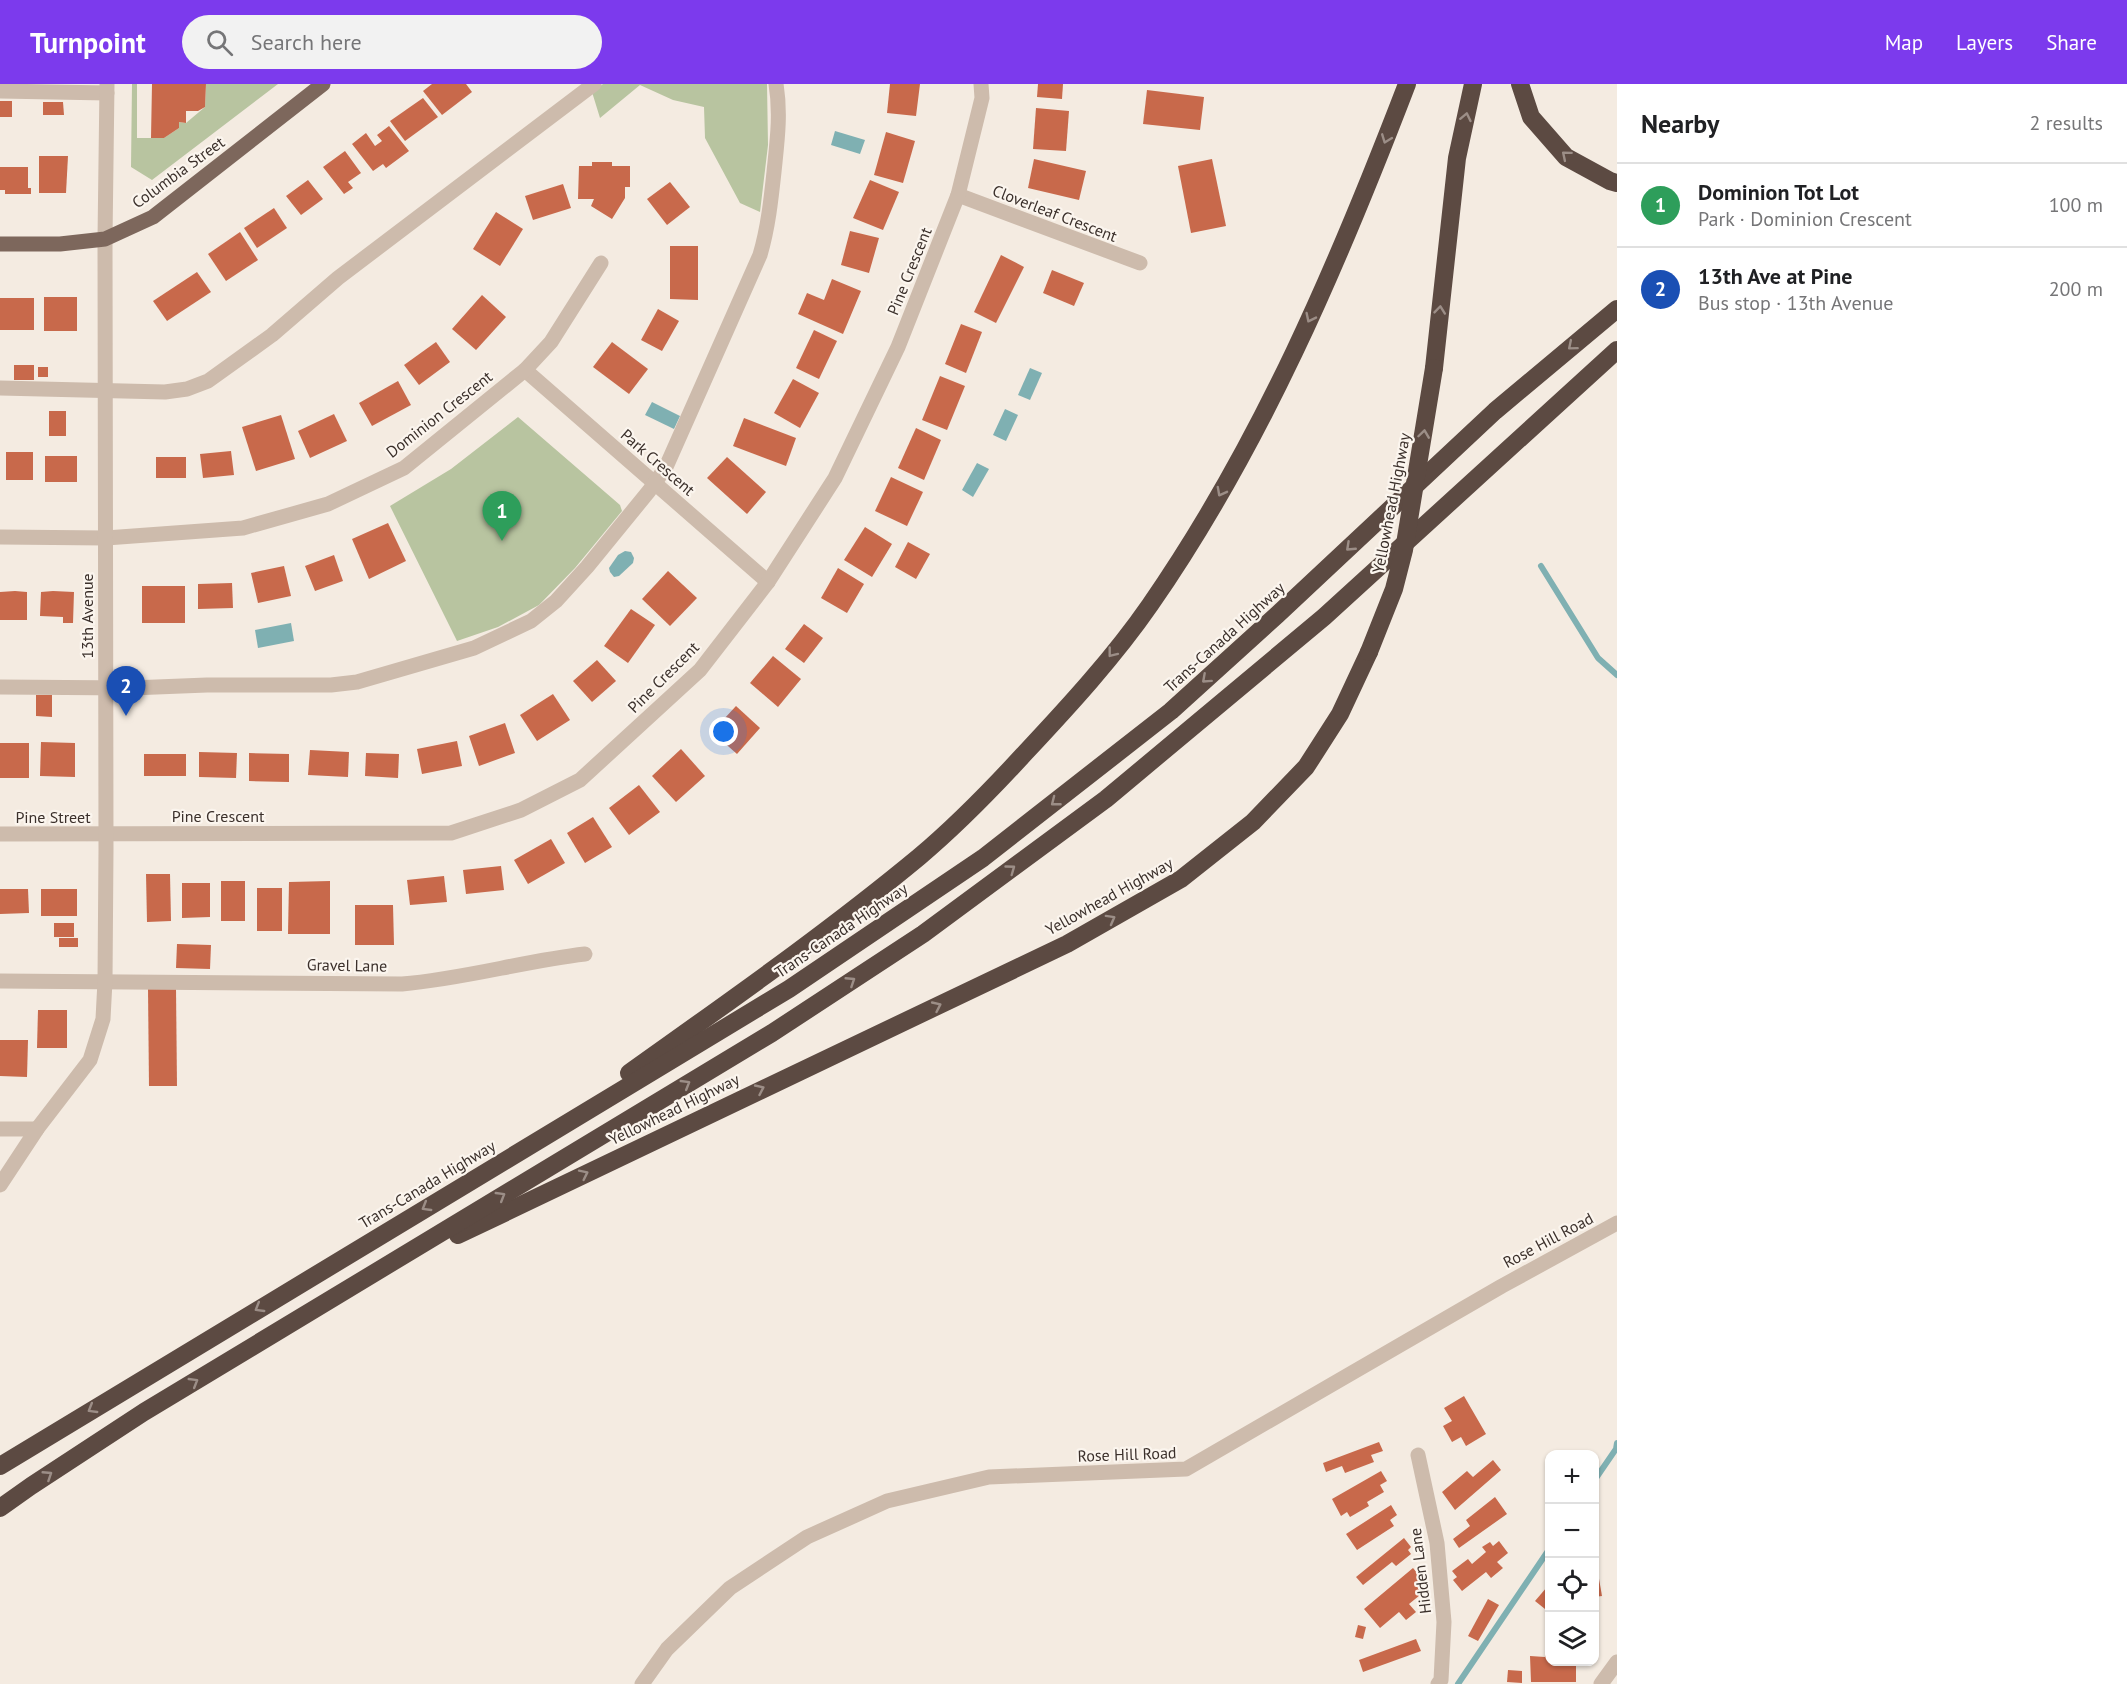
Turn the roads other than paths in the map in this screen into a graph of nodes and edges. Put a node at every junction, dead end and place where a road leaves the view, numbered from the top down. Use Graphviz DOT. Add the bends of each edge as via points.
graph roads {
  1 [pos="323,84"];
  2 [pos="594,84"];
  3 [pos="776,84"];
  4 [pos="981,84"];
  5 [pos="1407,84"];
  6 [pos="1473,84"];
  7 [pos="1520,84"];
  8 [pos="107,89"];
  9 [pos="0,91"];
  10 [pos="1617,183"];
  11 [pos="958,195"];
  12 [pos="105,239"];
  13 [pos="0,244"];
  14 [pos="1140,263"];
  15 [pos="601,264"];
  16 [pos="1617,309"];
  17 [pos="1617,350"];
  18 [pos="525,370"];
  19 [pos="0,388"];
  20 [pos="106,390"];
  21 [pos="655,483"];
  22 [pos="0,537"];
  23 [pos="106,538"];
  24 [pos="768,582"];
  25 [pos="0,687"];
  26 [pos="105,688"];
  27 [pos="0,834"];
  28 [pos="106,835"];
  29 [pos="585,954"];
  30 [pos="0,981"];
  31 [pos="105,981"];
  32 [pos="0,1129"];
  33 [pos="37,1129"];
  34 [pos="512,1155"];
  35 [pos="0,1185"];
  36 [pos="1617,1223"];
  37 [pos="362,1281"];
  38 [pos="1418,1455"];
  39 [pos="0,1466"];
  40 [pos="0,1508"];
  41 [pos="1614,1672"];
  42 [pos="642,1684"];
  43 [pos="1438,1684"];
  44 [pos="1601,1684"];
  1 -- 12 [label="main road, Columbia Street" via="153,217"];
  2 -- 20 [label="street" via="208,381 165,392"];
  3 -- 21 [label="street" via="779,126 760,255 666,467"];
  4 -- 11 [label="street, Pine Crescent" via="982,98"];
  5 -- 34 [label="highway, one-way" via="1358,210 1258,424 1207,518 1149,607 1077,697 986,795 921,856 777,968"];
  37 -- 6 [label="highway, Yellowhead Highway, one-way, bridge" via="1067,944 1181,879 1253,822 1306,767 1340,714 1369,652 1394,589 1404,550 1434,368 1457,158"];
  10 -- 7 [label="highway, one-way" via="1566,157 1531,117"];
  8 -- 9 [label="street"];
  8 -- 12 [label="street, 13th Avenue"];
  11 -- 14 [label="street, Cloverleaf Crescent"];
  11 -- 24 [label="street, Pine Crescent" via="898,347 840,468"];
  12 -- 13 [label="main road, Columbia Street"];
  12 -- 20 [label="street, 13th Avenue"];
  15 -- 18 [label="street, Dominion Crescent" via="551,342"];
  16 -- 34 [label="highway, Trans-Canada Highway, one-way" via="1495,411 1171,711 983,858 789,989"];
  37 -- 17 [label="highway, one-way" via="772,1033 923,934 1087,814 1324,617"];
  18 -- 21 [label="street, Park Crescent"];
  18 -- 23 [label="street, Dominion Crescent" via="404,468 328,504 243,528"];
  19 -- 20 [label="street"];
  20 -- 23 [label="street, 13th Avenue"];
  21 -- 24 [label="street, Park Crescent"];
  21 -- 26 [label="street" via="556,601 531,621 474,648 377,677 331,686"];
  22 -- 23 [label="street, Dominion Crescent"];
  23 -- 26 [label="street, 13th Avenue"];
  24 -- 28 [label="street, Pine Crescent" via="700,670 580,780 521,810 451,832"];
  25 -- 26 [label="street"];
  26 -- 28 [label="street, 13th Avenue"];
  27 -- 28 [label="street, Pine Street"];
  28 -- 31 [label="street, 13th Avenue"];
  29 -- 31 [label="street, Gravel Lane" via="402,984"];
  30 -- 31 [label="street, Gravel Lane"];
  31 -- 33 [label="street, 13th Avenue" via="103,1018 90,1060"];
  32 -- 33 [label="street"];
  33 -- 35 [label="street, 13th Avenue"];
  34 -- 39 [label="highway, Trans-Canada Highway, one-way"];
  36 -- 42 [label="street, Rose Hill Road" via="1186,1469 989,1477 887,1501 807,1537 730,1588 667,1649"];
  40 -- 37 [label="highway, one-way" via="144,1412"];
  38 -- 43 [label="street, Hidden Lane" via="1437,1543 1444,1622"];
  41 -- 44 [label="street"];
}
